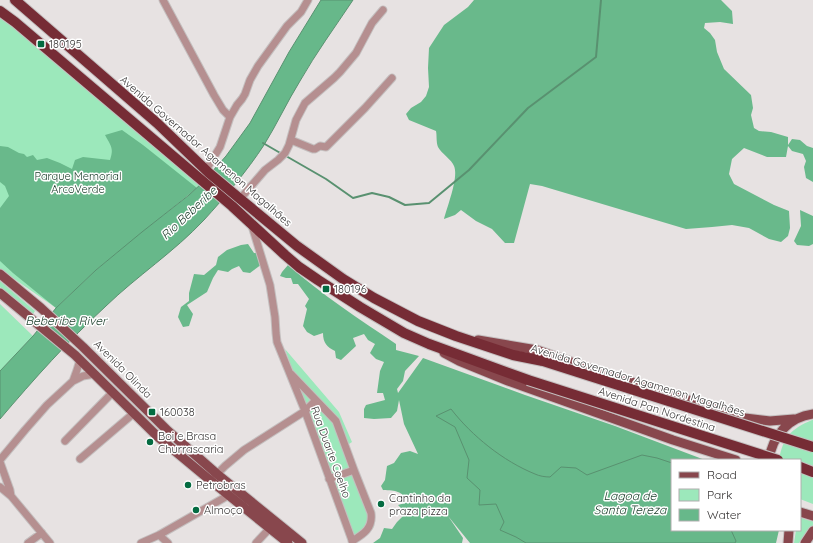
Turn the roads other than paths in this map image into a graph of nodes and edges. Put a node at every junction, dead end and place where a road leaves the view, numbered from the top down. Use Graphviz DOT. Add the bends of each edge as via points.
graph roads {
  1 [pos="14,0"];
  2 [pos="163,0"];
  3 [pos="308,0"];
  4 [pos="383,10"];
  5 [pos="0,11"];
  6 [pos="392,78"];
  7 [pos="230,117"];
  8 [pos="291,140"];
  9 [pos="208,171"];
  10 [pos="239,198"];
  11 [pos="252,226"];
  12 [pos="0,274"];
  13 [pos="0,293"];
  14 [pos="456,336"];
  15 [pos="429,344"];
  16 [pos="77,357"];
  17 [pos="288,371"];
  18 [pos="95,374"];
  19 [pos="73,381"];
  20 [pos="113,392"];
  21 [pos="316,400"];
  22 [pos="305,411"];
  23 [pos="810,412"];
  24 [pos="134,413"];
  25 [pos="794,419"];
  26 [pos="65,441"];
  27 [pos="813,447"];
  28 [pos="80,459"];
  29 [pos="733,459"];
  30 [pos="769,459"];
  31 [pos="775,459"];
  32 [pos="0,461"];
  33 [pos="801,468"];
  34 [pos="354,470"];
  35 [pos="813,472"];
  36 [pos="217,474"];
  37 [pos="329,479"];
  38 [pos="210,481"];
  39 [pos="0,487"];
  40 [pos="229,495"];
  41 [pos="11,496"];
  42 [pos="801,512"];
  43 [pos="813,516"];
  44 [pos="270,528"];
  45 [pos="789,531"];
  46 [pos="813,531"];
  47 [pos="42,533"];
  48 [pos="159,535"];
  49 [pos="352,542"];
  50 [pos="28,543"];
  51 [pos="50,543"];
  52 [pos="141,543"];
  53 [pos="168,543"];
  54 [pos="256,543"];
  55 [pos="288,543"];
  56 [pos="302,543"];
  57 [pos="788,543"];
  58 [pos="804,543"];
  1 -- 9 [label="highway, Avenida Governador Agamenon Magalhães" via="157,123"];
  2 -- 7 [label="street" via="214,95"];
  3 -- 7 [label="street" via="258,66"];
  4 -- 8 [label="street" via="372,23 356,53 340,72 305,103 296,120"];
  5 -- 11 [label="highway" via="232,206"];
  6 -- 8 [label="street" via="326,147 313,149"];
  7 -- 9 [label="street" via="220,147"];
  8 -- 10 [label="street" via="282,156"];
  9 -- 10 [label="highway, Avenida Governador Agamenon Magalhães"];
  10 -- 14 [label="highway, Avenida Governador Agamenon Magalhães" via="297,246 343,279 418,321"];
  11 -- 15 [label="highway" via="299,267 334,291 404,333"];
  11 -- 17 [label="street, Rua Duarte Coelho" via="270,285 276,338"];
  12 -- 36 [label="main road, Avenida Olinda" via="41,308 168,431"];
  13 -- 16 [label="main road, Avenida Olinda"];
  14 -- 25 [label="main road, Avenida Governador Agamenon Magalhães" via="536,350 745,418 770,421"];
  14 -- 27 [label="highway, Avenida Governador Agamenon Magalhães, bridge"];
  15 -- 29 [label="main road" via="459,361 508,381"];
  15 -- 31 [label="highway, Avenida Pan Nordestina, bridge" via="528,380"];
  16 -- 18 [label="main road, Avenida Olinda"];
  16 -- 19 [label="street" via="77,370"];
  17 -- 21 [label="street, Rua Duarte Coelho"];
  17 -- 22 [label="street, Rua Duarte Coelho"];
  18 -- 19 [label="street"];
  18 -- 20 [label="main road, Avenida Olinda"];
  19 -- 32 [label="street" via="43,410"];
  20 -- 24 [label="main road, Avenida Olinda"];
  20 -- 26 [label="street"];
  21 -- 22 [label="street"];
  21 -- 34 [label="street, Rua Duarte Coelho" via="336,421"];
  22 -- 36 [label="street" via="244,450"];
  22 -- 37 [label="street, Rua Duarte Coelho"];
  23 -- 25 [label="main road"];
  24 -- 28 [label="street"];
  24 -- 38 [label="main road, Avenida Olinda"];
  25 -- 30 [label="main road" via="773,443"];
  32 -- 41 [label="street"];
  33 -- 35 [label="highway"];
  34 -- 37 [label="street"];
  34 -- 49 [label="street, Rua Duarte Coelho" via="372,519 363,535"];
  36 -- 38 [label="street"];
  36 -- 56 [label="main road, Avenida Olinda"];
  37 -- 49 [label="street, Rua Duarte Coelho"];
  38 -- 40 [label="main road, Avenida Olinda"];
  39 -- 41 [label="street"];
  40 -- 44 [label="main road, Avenida Olinda"];
  40 -- 48 [label="street"];
  41 -- 47 [label="street"];
  42 -- 43 [label="main road"];
  44 -- 54 [label="street"];
  44 -- 55 [label="main road, Avenida Olinda"];
  45 -- 57 [label="main road"];
  46 -- 58 [label="main road"];
  47 -- 50 [label="street"];
  47 -- 51 [label="street"];
  48 -- 52 [label="street"];
  48 -- 53 [label="street"];
}
